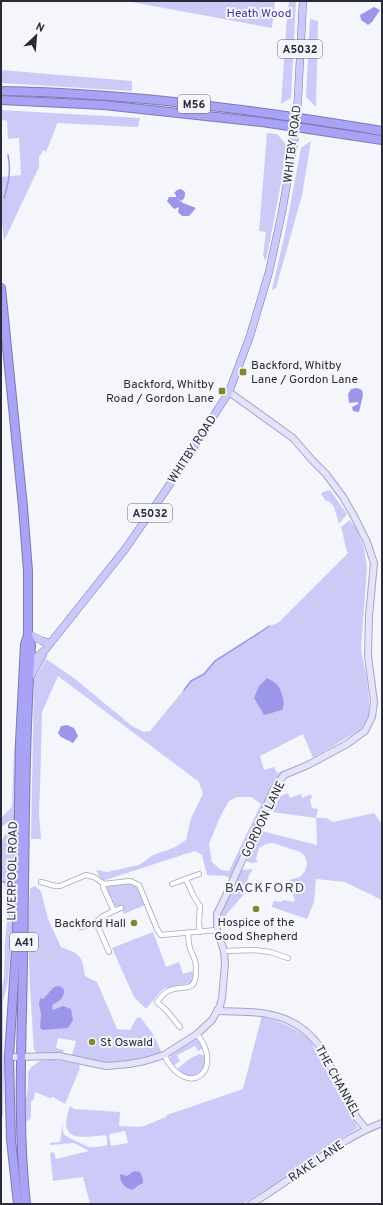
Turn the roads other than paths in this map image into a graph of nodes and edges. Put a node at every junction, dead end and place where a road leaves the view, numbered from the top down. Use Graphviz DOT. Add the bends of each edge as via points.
graph roads {
  1 [pos="303,1"];
  2 [pos="3,91"];
  3 [pos="3,100"];
  4 [pos="382,130"];
  5 [pos="382,140"];
  6 [pos="1,288"];
  7 [pos="228,392"];
  8 [pos="28,634"];
  9 [pos="50,643"];
  10 [pos="45,650"];
  11 [pos="27,661"];
  12 [pos="29,680"];
  13 [pos="199,874"];
  14 [pos="186,879"];
  15 [pos="41,882"];
  16 [pos="104,884"];
  17 [pos="172,884"];
  18 [pos="121,908"];
  19 [pos="114,911"];
  20 [pos="96,922"];
  21 [pos="81,927"];
  22 [pos="217,930"];
  23 [pos="200,932"];
  24 [pos="188,933"];
  25 [pos="224,951"];
  26 [pos="109,952"];
  27 [pos="288,958"];
  28 [pos="218,1011"];
  29 [pos="180,1027"];
  30 [pos="197,1034"];
  31 [pos="164,1055"];
  32 [pos="22,1056"];
  33 [pos="10,1057"];
  34 [pos="382,1123"];
  35 [pos="366,1129"];
  36 [pos="18,1204"];
  37 [pos="26,1204"];
  38 [pos="251,1204"];
  1 -- 7 [label="main road, WHITBY ROAD / A5032, bridge" via="294,143 282,212 269,272 250,336"];
  2 -- 4 [label="highway, M56" via="163,100"];
  3 -- 5 [label="highway, M56" via="104,105 254,121"];
  6 -- 8 [label="highway, LIVERPOOL ROAD / A41" via="26,540"];
  7 -- 9 [label="main road, WHITBY ROAD / A5032" via="126,548"];
  7 -- 22 [label="street, GORDON LANE" via="293,438 343,497 367,542 374,563 368,656 374,702 372,717 364,731 347,744 284,775 274,789 217,914"];
  8 -- 9 [label="main road"];
  8 -- 11 [label="highway, LIVERPOOL ROAD / A41" via="25,644"];
  9 -- 10 [label="main road, WHITBY ROAD / A5032"];
  10 -- 11 [label="main road, WHITBY ROAD / A5032"];
  10 -- 12 [label="main road"];
  11 -- 12 [label="highway, LIVERPOOL ROAD / A41"];
  11 -- 33 [label="highway, LIVERPOOL ROAD / A41" via="20,742 17,934"];
  12 -- 32 [label="highway, LIVERPOOL ROAD / A41"];
  13 -- 14 [label="street"];
  14 -- 17 [label="street"];
  14 -- 23 [label="street" via="200,906"];
  15 -- 16 [label="street" via="60,886 86,875"];
  16 -- 19 [label="street"];
  16 -- 24 [label="street" via="135,882 141,888 161,935"];
  18 -- 19 [label="street"];
  19 -- 20 [label="street"];
  20 -- 21 [label="street"];
  20 -- 26 [label="street"];
  22 -- 23 [label="street"];
  22 -- 25 [label="street, GORDON LANE"];
  23 -- 24 [label="street"];
  24 -- 29 [label="street" via="190,949 196,964 194,984 188,988 168,991 157,1002"];
  25 -- 27 [label="street" via="254,950"];
  25 -- 28 [label="street, GORDON LANE" via="222,998"];
  28 -- 30 [label="street"];
  28 -- 35 [label="street, THE CHANNEL" via="262,1012 305,1029 321,1048 357,1118"];
  30 -- 31 [label="street"];
  30 -- 31 [label="street" via="203,1042 208,1058 206,1069 198,1077 187,1079 182,1076"];
  31 -- 32 [label="street" via="145,1061 106,1066 59,1056"];
  32 -- 33 [label="street"];
  32 -- 37 [label="highway, LIVERPOOL ROAD / A41" via="22,1163"];
  33 -- 36 [label="highway, LIVERPOOL ROAD / A41" via="11,1140"];
  34 -- 35 [label="street, RAKE LANE"];
  35 -- 38 [label="street, RAKE LANE" via="330,1150"];
}
